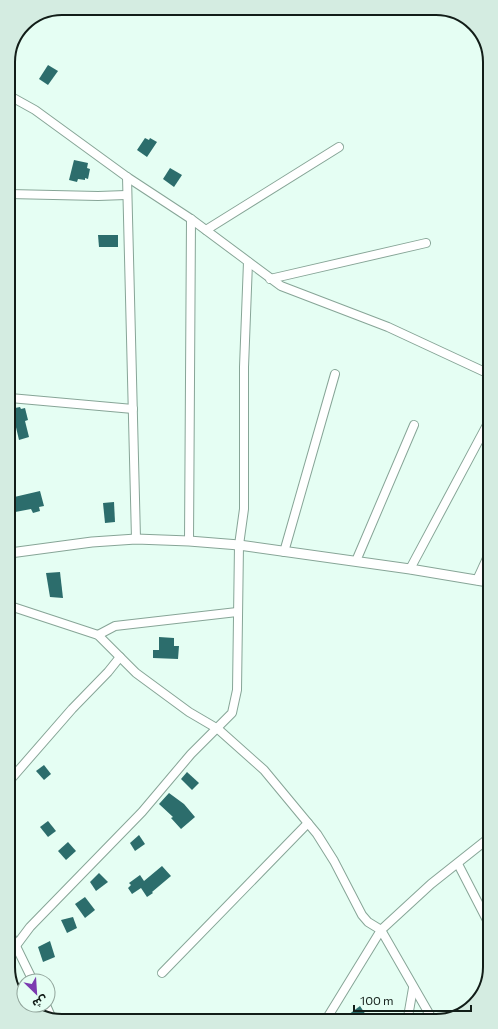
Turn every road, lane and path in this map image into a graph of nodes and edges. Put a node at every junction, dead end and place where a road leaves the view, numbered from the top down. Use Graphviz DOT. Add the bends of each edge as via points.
graph roads {
  1 [pos="15,98"];
  2 [pos="339,148"];
  3 [pos="127,176"];
  4 [pos="15,194"];
  5 [pos="126,195"];
  6 [pos="191,219"];
  7 [pos="206,230"];
  8 [pos="426,243"];
  9 [pos="248,262"];
  10 [pos="270,279"];
  11 [pos="483,371"];
  12 [pos="335,374"];
  13 [pos="15,398"];
  14 [pos="133,408"];
  15 [pos="414,425"];
  16 [pos="483,432"];
  17 [pos="136,539"];
  18 [pos="189,542"];
  19 [pos="239,545"];
  20 [pos="15,552"];
  21 [pos="284,552"];
  22 [pos="356,561"];
  23 [pos="483,567"];
  24 [pos="410,569"];
  25 [pos="477,580"];
  26 [pos="483,581"];
  27 [pos="15,608"];
  28 [pos="237,612"];
  29 [pos="98,635"];
  30 [pos="120,657"];
  31 [pos="218,729"];
  32 [pos="15,774"];
  33 [pos="308,823"];
  34 [pos="483,843"];
  35 [pos="458,864"];
  36 [pos="483,912"];
  37 [pos="381,930"];
  38 [pos="15,943"];
  39 [pos="15,949"];
  40 [pos="162,972"];
  41 [pos="29,973"];
  42 [pos="413,988"];
  43 [pos="329,1014"];
  44 [pos="409,1014"];
  45 [pos="429,1014"];
  1 -- 3 [label="street"];
  2 -- 7 [label="street"];
  3 -- 5 [label="street"];
  3 -- 6 [label="street"];
  4 -- 5 [label="street"];
  5 -- 14 [label="street"];
  6 -- 7 [label="street"];
  6 -- 18 [label="street"];
  7 -- 9 [label="street"];
  8 -- 10 [label="street"];
  9 -- 10 [label="street"];
  9 -- 19 [label="street" via="244,367 244,509"];
  10 -- 11 [label="street" via="291,291 388,327"];
  12 -- 21 [label="street"];
  13 -- 14 [label="street"];
  14 -- 17 [label="street"];
  15 -- 22 [label="street"];
  16 -- 24 [label="street"];
  17 -- 18 [label="street"];
  17 -- 20 [label="street"];
  18 -- 19 [label="street"];
  19 -- 21 [label="street"];
  19 -- 28 [label="street"];
  21 -- 22 [label="street"];
  22 -- 24 [label="street"];
  23 -- 25 [label="street"];
  24 -- 25 [label="street"];
  25 -- 26 [label="street"];
  27 -- 29 [label="street"];
  28 -- 29 [label="street" via="115,626"];
  28 -- 31 [label="street" via="237,690 232,713"];
  29 -- 30 [label="street"];
  30 -- 31 [label="street" via="164,694"];
  30 -- 32 [label="street"];
  31 -- 33 [label="street" via="264,770"];
  31 -- 38 [label="street" via="191,754 123,832"];
  33 -- 37 [label="street" via="334,861 362,915"];
  33 -- 40 [label="street"];
  34 -- 35 [label="street"];
  35 -- 36 [label="street"];
  35 -- 37 [label="street" via="431,884"];
  37 -- 42 [label="street"];
  37 -- 43 [label="street"];
  39 -- 41 [label="street"];
  42 -- 44 [label="street"];
  42 -- 45 [label="street"];
}
